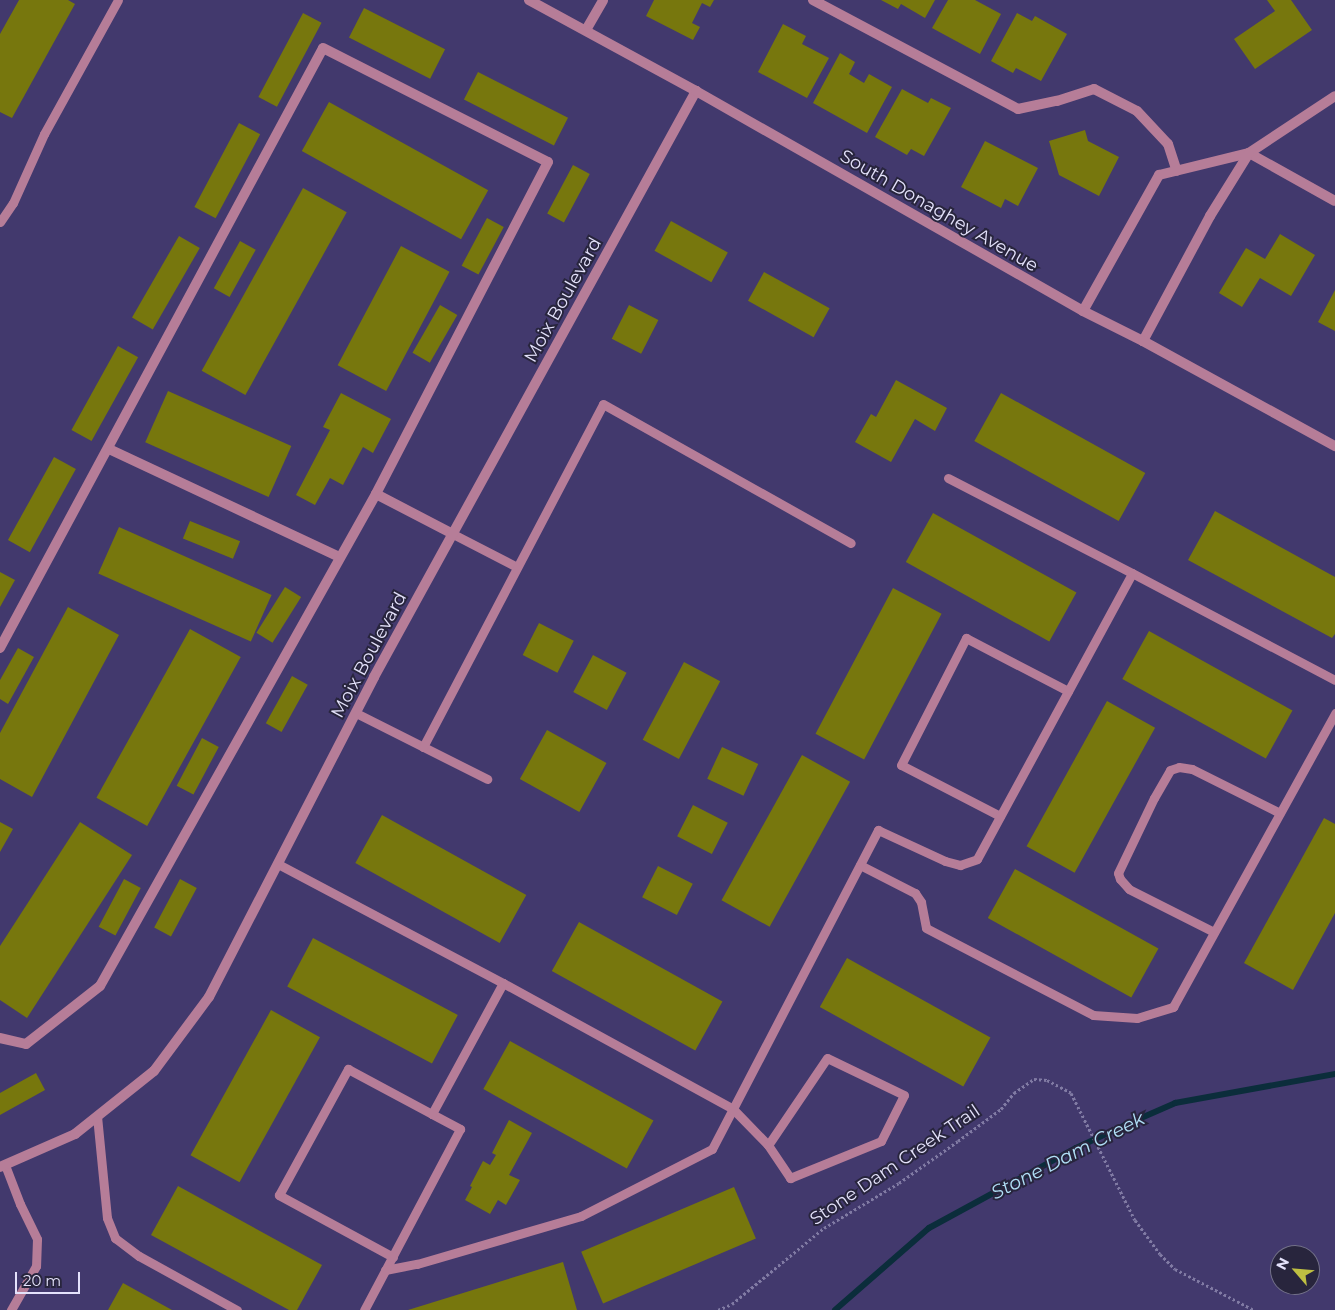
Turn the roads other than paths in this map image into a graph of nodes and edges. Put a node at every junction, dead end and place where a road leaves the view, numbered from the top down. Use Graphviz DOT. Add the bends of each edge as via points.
graph roads {
  1 [pos="118,0"];
  2 [pos="529,0"];
  3 [pos="602,0"];
  4 [pos="813,0"];
  5 [pos="586,30"];
  6 [pos="696,91"];
  7 [pos="1335,96"];
  8 [pos="1249,153"];
  9 [pos="1177,171"];
  10 [pos="1335,201"];
  11 [pos="0,222"];
  12 [pos="1083,311"];
  13 [pos="1143,341"];
  14 [pos="1335,446"];
  15 [pos="109,449"];
  16 [pos="948,478"];
  17 [pos="376,494"];
  18 [pos="453,534"];
  19 [pos="851,543"];
  20 [pos="340,557"];
  21 [pos="517,567"];
  22 [pos="1132,573"];
  23 [pos="0,648"];
  24 [pos="1335,680"];
  25 [pos="1068,691"];
  26 [pos="356,713"];
  27 [pos="1335,713"];
  28 [pos="423,747"];
  29 [pos="487,779"];
  30 [pos="1280,813"];
  31 [pos="1000,816"];
  32 [pos="278,864"];
  33 [pos="860,865"];
  34 [pos="1214,932"];
  35 [pos="503,983"];
  36 [pos="0,1038"];
  37 [pos="733,1109"];
  38 [pos="432,1114"];
  39 [pos="97,1116"];
  40 [pos="768,1145"];
  41 [pos="2,1166"];
  42 [pos="393,1256"];
  43 [pos="386,1270"];
  44 [pos="219,1306"];
  45 [pos="11,1310"];
  46 [pos="237,1310"];
  47 [pos="364,1310"];
  1 -- 11 [label="lane" via="44,134 13,203"];
  2 -- 5 [label="street, South Donaghey Avenue"];
  3 -- 5 [label="street"];
  4 -- 9 [label="street" via="1018,109 1057,102 1094,89 1137,111 1168,144"];
  5 -- 6 [label="street, South Donaghey Avenue"];
  6 -- 12 [label="street, South Donaghey Avenue"];
  6 -- 18 [label="street, Moix Boulevard"];
  7 -- 8 [label="street"];
  8 -- 9 [label="street"];
  8 -- 10 [label="street"];
  8 -- 13 [label="street" via="1210,216"];
  9 -- 12 [label="street" via="1159,175"];
  12 -- 13 [label="street, South Donaghey Avenue"];
  13 -- 14 [label="street, South Donaghey Avenue"];
  15 -- 17 [label="street" via="323,48 548,162"];
  15 -- 20 [label="street"];
  15 -- 23 [label="street"];
  16 -- 22 [label="lane"];
  17 -- 18 [label="street"];
  17 -- 20 [label="street"];
  18 -- 21 [label="lane"];
  18 -- 26 [label="street, Moix Boulevard"];
  19 -- 21 [label="lane" via="603,404"];
  20 -- 36 [label="street" via="100,986 26,1044"];
  21 -- 28 [label="lane"];
  22 -- 24 [label="lane"];
  22 -- 25 [label="lane"];
  25 -- 31 [label="lane"];
  25 -- 31 [label="lane" via="966,638 901,765"];
  26 -- 28 [label="lane"];
  26 -- 32 [label="street, Moix Boulevard"];
  27 -- 30 [label="lane"];
  28 -- 29 [label="lane"];
  30 -- 34 [label="lane"];
  30 -- 34 [label="lane" via="1192,769 1179,767 1170,770 1154,798 1118,873 1120,879 1129,889"];
  31 -- 33 [label="lane" via="977,859 960,865 945,862 878,830"];
  32 -- 35 [label="lane"];
  32 -- 39 [label="street, Moix Boulevard" via="209,997 154,1071"];
  33 -- 34 [label="lane" via="915,893 921,902 926,928 1093,1015 1137,1018 1173,1007"];
  33 -- 37 [label="lane"];
  35 -- 37 [label="lane"];
  35 -- 38 [label="lane"];
  37 -- 40 [label="lane"];
  37 -- 43 [label="lane" via="712,1149 581,1216"];
  38 -- 42 [label="lane" via="460,1129"];
  38 -- 42 [label="lane" via="348,1069 279,1194"];
  39 -- 41 [label="street, Moix Boulevard" via="75,1134"];
  39 -- 44 [label="lane" via="107,1218 115,1238"];
  40 -- 40 [label="lane" via="790,1178 881,1140 904,1095 827,1058"];
  41 -- 45 [label="lane" via="37,1239 36,1266"];
  42 -- 43 [label="lane"];
  43 -- 47 [label="lane"];
  44 -- 46 [label="lane"];
}
